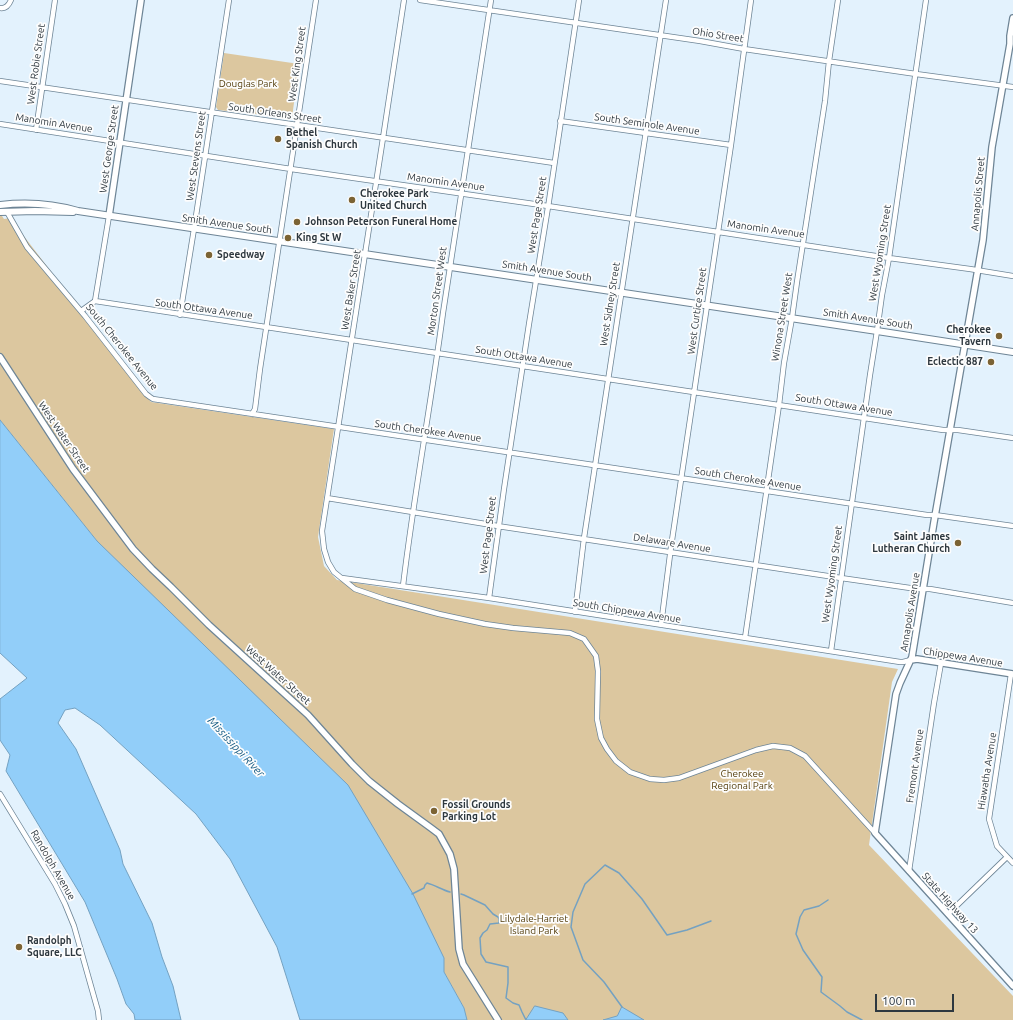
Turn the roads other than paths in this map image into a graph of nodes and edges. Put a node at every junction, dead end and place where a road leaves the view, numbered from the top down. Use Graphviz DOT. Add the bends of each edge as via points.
graph roads {
  1 [pos="11,0"];
  2 [pos="54,0"];
  3 [pos="141,0"];
  4 [pos="228,0"];
  5 [pos="316,0"];
  6 [pos="404,0"];
  7 [pos="420,0"];
  8 [pos="491,0"];
  9 [pos="579,0"];
  10 [pos="666,0"];
  11 [pos="751,0"];
  12 [pos="838,0"];
  13 [pos="926,0"];
  14 [pos="0,8"];
  15 [pos="490,10"];
  16 [pos="1013,18"];
  17 [pos="575,23"];
  18 [pos="661,35"];
  19 [pos="1011,42"];
  20 [pos="744,49"];
  21 [pos="829,61"];
  22 [pos="916,74"];
  23 [pos="0,81"];
  24 [pos="1003,86"];
  25 [pos="1013,87"];
  26 [pos="42,88"];
  27 [pos="126,100"];
  28 [pos="211,113"];
  29 [pos="560,121"];
  30 [pos="0,124"];
  31 [pos="297,125"];
  32 [pos="36,130"];
  33 [pos="646,134"];
  34 [pos="383,138"];
  35 [pos="119,143"];
  36 [pos="731,145"];
  37 [pos="468,150"];
  38 [pos="205,155"];
  39 [pos="554,163"];
  40 [pos="291,168"];
  41 [pos="377,181"];
  42 [pos="462,193"];
  43 [pos="1,203"];
  44 [pos="548,206"];
  45 [pos="78,211"];
  46 [pos="3,212"];
  47 [pos="109,216"];
  48 [pos="633,218"];
  49 [pos="194,229"];
  50 [pos="718,231"];
  51 [pos="279,242"];
  52 [pos="803,244"];
  53 [pos="365,254"];
  54 [pos="889,258"];
  55 [pos="450,267"];
  56 [pos="978,270"];
  57 [pos="1013,276"];
  58 [pos="536,280"];
  59 [pos="621,293"];
  60 [pos="95,302"];
  61 [pos="707,306"];
  62 [pos="81,311"];
  63 [pos="180,315"];
  64 [pos="792,318"];
  65 [pos="266,327"];
  66 [pos="878,331"];
  67 [pos="352,340"];
  68 [pos="965,344"];
  69 [pos="1013,352"];
  70 [pos="438,353"];
  71 [pos="0,357"];
  72 [pos="523,366"];
  73 [pos="609,379"];
  74 [pos="694,392"];
  75 [pos="779,405"];
  76 [pos="252,414"];
  77 [pos="865,417"];
  78 [pos="339,427"];
  79 [pos="950,430"];
  80 [pos="1013,438"];
  81 [pos="424,440"];
  82 [pos="510,452"];
  83 [pos="595,466"];
  84 [pos="681,478"];
  85 [pos="767,492"];
  86 [pos="328,498"];
  87 [pos="851,504"];
  88 [pos="413,512"];
  89 [pos="935,515"];
  90 [pos="498,526"];
  91 [pos="1013,526"];
  92 [pos="584,538"];
  93 [pos="670,552"];
  94 [pos="756,565"];
  95 [pos="340,578"];
  96 [pos="841,578"];
  97 [pos="403,586"];
  98 [pos="923,589"];
  99 [pos="489,598"];
  100 [pos="1013,603"];
  101 [pos="575,612"];
  102 [pos="661,625"];
  103 [pos="745,638"];
  104 [pos="831,651"];
  105 [pos="911,660"];
  106 [pos="941,663"];
  107 [pos="1012,674"];
  108 [pos="0,794"];
  109 [pos="874,833"];
  110 [pos="1007,857"];
  111 [pos="1013,863"];
  112 [pos="909,871"];
  113 [pos="948,914"];
  114 [pos="1013,986"];
  115 [pos="99,1020"];
  116 [pos="498,1020"];
  1 -- 14 [label="street" via="6,7"];
  2 -- 26 [label="street, West Robie Street"];
  3 -- 27 [label="street, West George Street"];
  4 -- 28 [label="street, West Stevens Street"];
  5 -- 31 [label="street, West King Street"];
  6 -- 34 [label="street, West Baker Street"];
  7 -- 15 [label="street, Ohio Street"];
  8 -- 15 [label="street, Morton Street West"];
  9 -- 17 [label="street, West Page Street"];
  10 -- 18 [label="street, West Sidney Street"];
  11 -- 20 [label="street, West Curtice Street"];
  12 -- 21 [label="street, Winona Street West"];
  13 -- 22 [label="street, West Wyoming Street"];
  15 -- 17 [label="street, Ohio Street"];
  15 -- 37 [label="street, Morton Street West"];
  16 -- 19 [label="street, Annapolis Street"];
  17 -- 18 [label="street, Ohio Street"];
  17 -- 29 [label="street, West Page Street"];
  18 -- 20 [label="street, Ohio Street"];
  18 -- 33 [label="street, West Sidney Street"];
  19 -- 24 [label="street, Annapolis Street"];
  20 -- 21 [label="street, Ohio Street"];
  20 -- 36 [label="street, West Curtice Street"];
  21 -- 22 [label="street, Ohio Street"];
  21 -- 52 [label="street, Winona Street West"];
  22 -- 24 [label="street, Ohio Street"];
  22 -- 54 [label="street, West Wyoming Street"];
  23 -- 26 [label="street, South Orleans Street"];
  24 -- 25 [label="street, Ohio Street"];
  24 -- 56 [label="street, Annapolis Street" via="992,148"];
  26 -- 27 [label="street, South Orleans Street"];
  26 -- 32 [label="street, West Robie Street"];
  27 -- 28 [label="street, South Orleans Street"];
  27 -- 35 [label="street, West George Street"];
  28 -- 31 [label="street, South Orleans Street"];
  28 -- 38 [label="street, West Stevens Street"];
  29 -- 33 [label="street, South Seminole Avenue"];
  29 -- 39 [label="street, West Page Street"];
  30 -- 32 [label="street, Manomin Avenue"];
  31 -- 34 [label="street, South Orleans Street"];
  31 -- 40 [label="street, West King Street"];
  32 -- 35 [label="street, Manomin Avenue"];
  33 -- 36 [label="street, South Seminole Avenue"];
  33 -- 48 [label="street, West Sidney Street"];
  34 -- 37 [label="street, South Orleans Street"];
  34 -- 41 [label="street, West Baker Street"];
  35 -- 38 [label="street, Manomin Avenue"];
  35 -- 47 [label="street, West George Street"];
  36 -- 50 [label="street, West Curtice Street"];
  37 -- 39 [label="street, South Orleans Street"];
  37 -- 42 [label="street, Morton Street West"];
  38 -- 40 [label="street, Manomin Avenue"];
  38 -- 49 [label="street, West Stevens Street"];
  39 -- 44 [label="street, West Page Street"];
  40 -- 41 [label="street, Manomin Avenue"];
  40 -- 51 [label="street, West King Street"];
  41 -- 42 [label="street, Manomin Avenue"];
  41 -- 53 [label="street, West Baker Street"];
  42 -- 44 [label="street, Manomin Avenue"];
  42 -- 55 [label="street, Morton Street West"];
  43 -- 45 [label="main road, Smith Avenue South"];
  44 -- 48 [label="street, Manomin Avenue"];
  44 -- 58 [label="street, West Page Street"];
  45 -- 46 [label="main road, Smith Avenue South"];
  45 -- 47 [label="main road, Smith Avenue South"];
  46 -- 62 [label="street, South Cherokee Avenue" via="27,247"];
  47 -- 49 [label="main road, Smith Avenue South"];
  47 -- 60 [label="street, West George Street"];
  48 -- 50 [label="street, Manomin Avenue"];
  48 -- 59 [label="street, West Sidney Street"];
  49 -- 51 [label="main road, Smith Avenue South"];
  49 -- 63 [label="street, West Stevens Street"];
  50 -- 52 [label="street, Manomin Avenue"];
  50 -- 61 [label="street, West Curtice Street"];
  51 -- 53 [label="main road, Smith Avenue South"];
  51 -- 65 [label="street, West King Street"];
  52 -- 54 [label="street, Manomin Avenue"];
  52 -- 64 [label="street, Winona Street West"];
  53 -- 55 [label="main road, Smith Avenue South"];
  53 -- 67 [label="street, West Baker Street"];
  54 -- 56 [label="street, Manomin Avenue"];
  54 -- 66 [label="street, West Wyoming Street"];
  55 -- 58 [label="main road, Smith Avenue South"];
  55 -- 70 [label="street, Morton Street West"];
  56 -- 57 [label="street"];
  56 -- 68 [label="street, Annapolis Street"];
  58 -- 59 [label="main road, Smith Avenue South"];
  58 -- 72 [label="street, West Page Street"];
  59 -- 61 [label="main road, Smith Avenue South"];
  59 -- 73 [label="street, West Sidney Street"];
  60 -- 62 [label="street"];
  60 -- 63 [label="street, South Ottawa Avenue"];
  61 -- 64 [label="main road, Smith Avenue South"];
  61 -- 74 [label="street, West Curtice Street"];
  62 -- 76 [label="street, South Cherokee Avenue" via="150,397"];
  63 -- 65 [label="street, South Ottawa Avenue"];
  64 -- 66 [label="main road, Smith Avenue South"];
  64 -- 75 [label="street, Winona Street West"];
  65 -- 67 [label="street, South Ottawa Avenue"];
  65 -- 76 [label="street, West King Street" via="255,409"];
  66 -- 68 [label="main road, Smith Avenue South"];
  66 -- 77 [label="street, West Wyoming Street"];
  67 -- 70 [label="street, South Ottawa Avenue"];
  67 -- 78 [label="street, West Baker Street"];
  68 -- 69 [label="main road, Smith Avenue South"];
  68 -- 79 [label="street, Annapolis Avenue"];
  70 -- 72 [label="street, South Ottawa Avenue"];
  70 -- 81 [label="street, Morton Street West"];
  71 -- 116 [label="street, West Water Street" via="73,469 133,549 210,625 308,715 369,781 439,834 450,854 454,869 459,949 463,964"];
  72 -- 73 [label="street, South Ottawa Avenue"];
  72 -- 82 [label="street, West Page Street"];
  73 -- 74 [label="street, South Ottawa Avenue"];
  73 -- 83 [label="street, West Sidney Street"];
  74 -- 75 [label="street, South Ottawa Avenue"];
  74 -- 84 [label="street, West Curtice Street"];
  75 -- 77 [label="street, South Ottawa Avenue"];
  75 -- 85 [label="street, Winona Street West"];
  76 -- 78 [label="street, South Cherokee Avenue"];
  77 -- 79 [label="street, South Ottawa Avenue"];
  77 -- 87 [label="street, West Wyoming Street"];
  78 -- 81 [label="street, South Cherokee Avenue"];
  78 -- 86 [label="street, West Baker Street"];
  79 -- 80 [label="street, South Ottawa Avenue"];
  79 -- 89 [label="street, Annapolis Avenue"];
  81 -- 82 [label="street, South Cherokee Avenue"];
  81 -- 88 [label="street, Morton Street West"];
  82 -- 83 [label="street, South Cherokee Avenue"];
  82 -- 90 [label="street, West Page Street"];
  83 -- 84 [label="street, South Cherokee Avenue"];
  83 -- 92 [label="street, West Sidney Street"];
  84 -- 85 [label="street, South Cherokee Avenue"];
  84 -- 93 [label="street, West Curtice Street"];
  85 -- 87 [label="street, South Cherokee Avenue"];
  85 -- 94 [label="street, Winona Street West"];
  86 -- 88 [label="street, Delaware Avenue"];
  86 -- 95 [label="street, West Baker Street" via="322,532 324,549 328,562"];
  87 -- 89 [label="street, South Cherokee Avenue"];
  87 -- 96 [label="street, West Wyoming Street"];
  88 -- 90 [label="street, Delaware Avenue"];
  88 -- 97 [label="street, Morton Street West"];
  89 -- 91 [label="street, South Cherokee Avenue"];
  89 -- 98 [label="street, Annapolis Avenue"];
  90 -- 92 [label="street, Delaware Avenue"];
  90 -- 99 [label="street, West Page Street"];
  92 -- 93 [label="street, Delaware Avenue"];
  92 -- 101 [label="street, West Sidney Street"];
  93 -- 94 [label="street, Delaware Avenue"];
  93 -- 102 [label="street, West Curtice Street"];
  94 -- 96 [label="street, Delaware Avenue"];
  94 -- 103 [label="street, Winona Street West"];
  95 -- 97 [label="street, South Chippewa Avenue"];
  95 -- 109 [label="street, West Baker Street" via="355,589 439,614 485,624 570,633 584,639 596,656 597,719 601,738 616,761 630,772 650,779 679,778 756,750 773,746 790,748 805,756"];
  96 -- 98 [label="street, Delaware Avenue"];
  96 -- 104 [label="street, West Wyoming Street"];
  97 -- 99 [label="street, South Chippewa Avenue"];
  98 -- 100 [label="street, Delaware Avenue" via="930,588"];
  98 -- 105 [label="street, Annapolis Avenue"];
  99 -- 101 [label="street, South Chippewa Avenue"];
  101 -- 102 [label="street, South Chippewa Avenue"];
  102 -- 103 [label="street, South Chippewa Avenue"];
  103 -- 104 [label="street, South Chippewa Avenue"];
  104 -- 105 [label="street, South Chippewa Avenue" via="903,662"];
  105 -- 106 [label="street, Chippewa Avenue"];
  105 -- 109 [label="street, Annapolis Avenue" via="896,694"];
  106 -- 107 [label="street, Chippewa Avenue"];
  106 -- 112 [label="street, Fremont Avenue"];
  107 -- 110 [label="street, Hiawatha Avenue" via="989,819 997,846"];
  108 -- 115 [label="street, Randolph Avenue" via="65,904 74,926"];
  109 -- 112 [label="street, State Highway 13"];
  110 -- 111 [label="street, Hiawatha Avenue"];
  110 -- 113 [label="street"];
  112 -- 113 [label="street, State Highway 13"];
  113 -- 114 [label="street, State Highway 13"];
}
